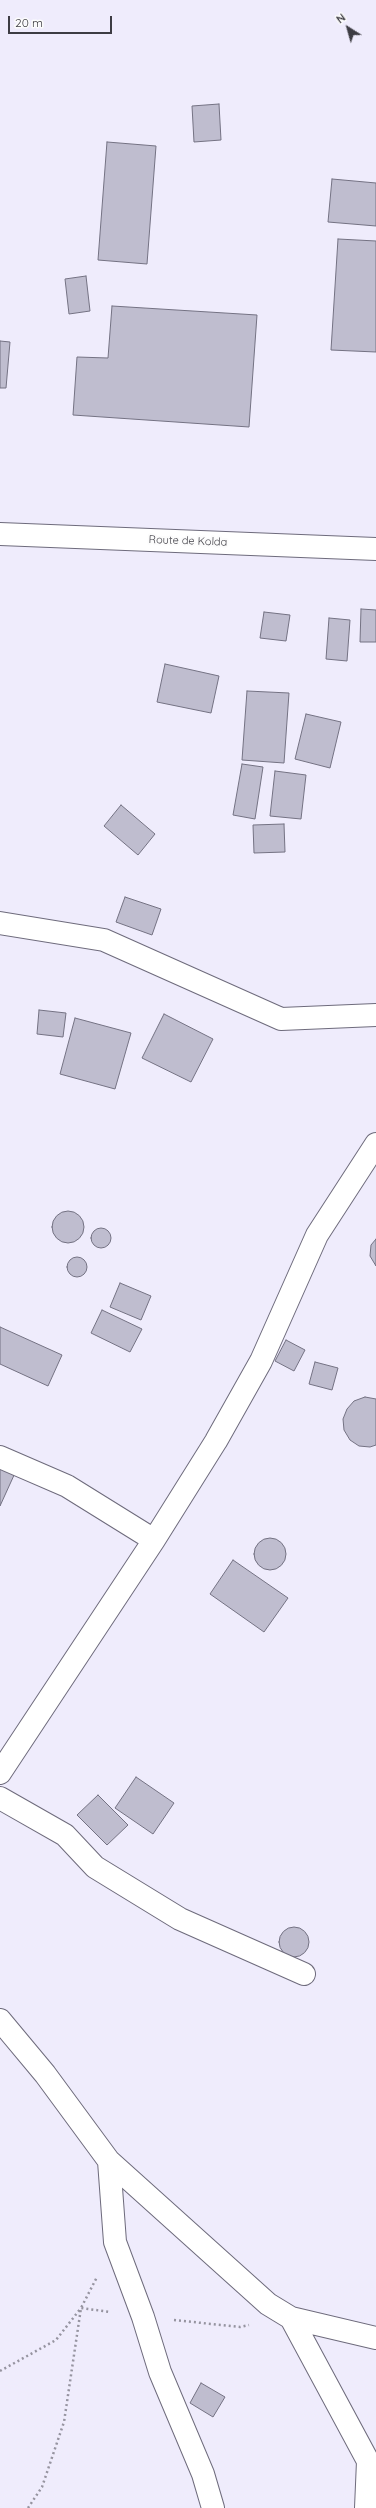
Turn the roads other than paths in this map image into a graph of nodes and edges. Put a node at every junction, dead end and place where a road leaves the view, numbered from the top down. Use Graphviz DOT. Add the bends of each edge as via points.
graph roads {
  1 [pos="0,534"];
  2 [pos="376,549"];
  3 [pos="0,923"];
  4 [pos="376,1015"];
  5 [pos="376,1144"];
  6 [pos="0,1456"];
  7 [pos="154,1540"];
  8 [pos="0,1773"];
  9 [pos="0,1798"];
  10 [pos="304,1974"];
  11 [pos="0,2020"];
  12 [pos="109,2160"];
  13 [pos="291,2318"];
  14 [pos="376,2338"];
  15 [pos="213,2508"];
  16 [pos="366,2508"];
  1 -- 2 [label="street, Route de Kolda"];
  3 -- 4 [label="street" via="104,940 281,1019"];
  5 -- 7 [label="street" via="317,1235 261,1361 216,1441"];
  6 -- 7 [label="street" via="67,1486"];
  7 -- 8 [label="street"];
  9 -- 10 [label="street" via="65,1834 95,1867 180,1919"];
  11 -- 12 [label="street" via="45,2074"];
  12 -- 13 [label="street" via="268,2304"];
  12 -- 15 [label="street" via="115,2242 160,2372 203,2474"];
  13 -- 14 [label="street"];
  13 -- 16 [label="street" via="368,2462"];
}
